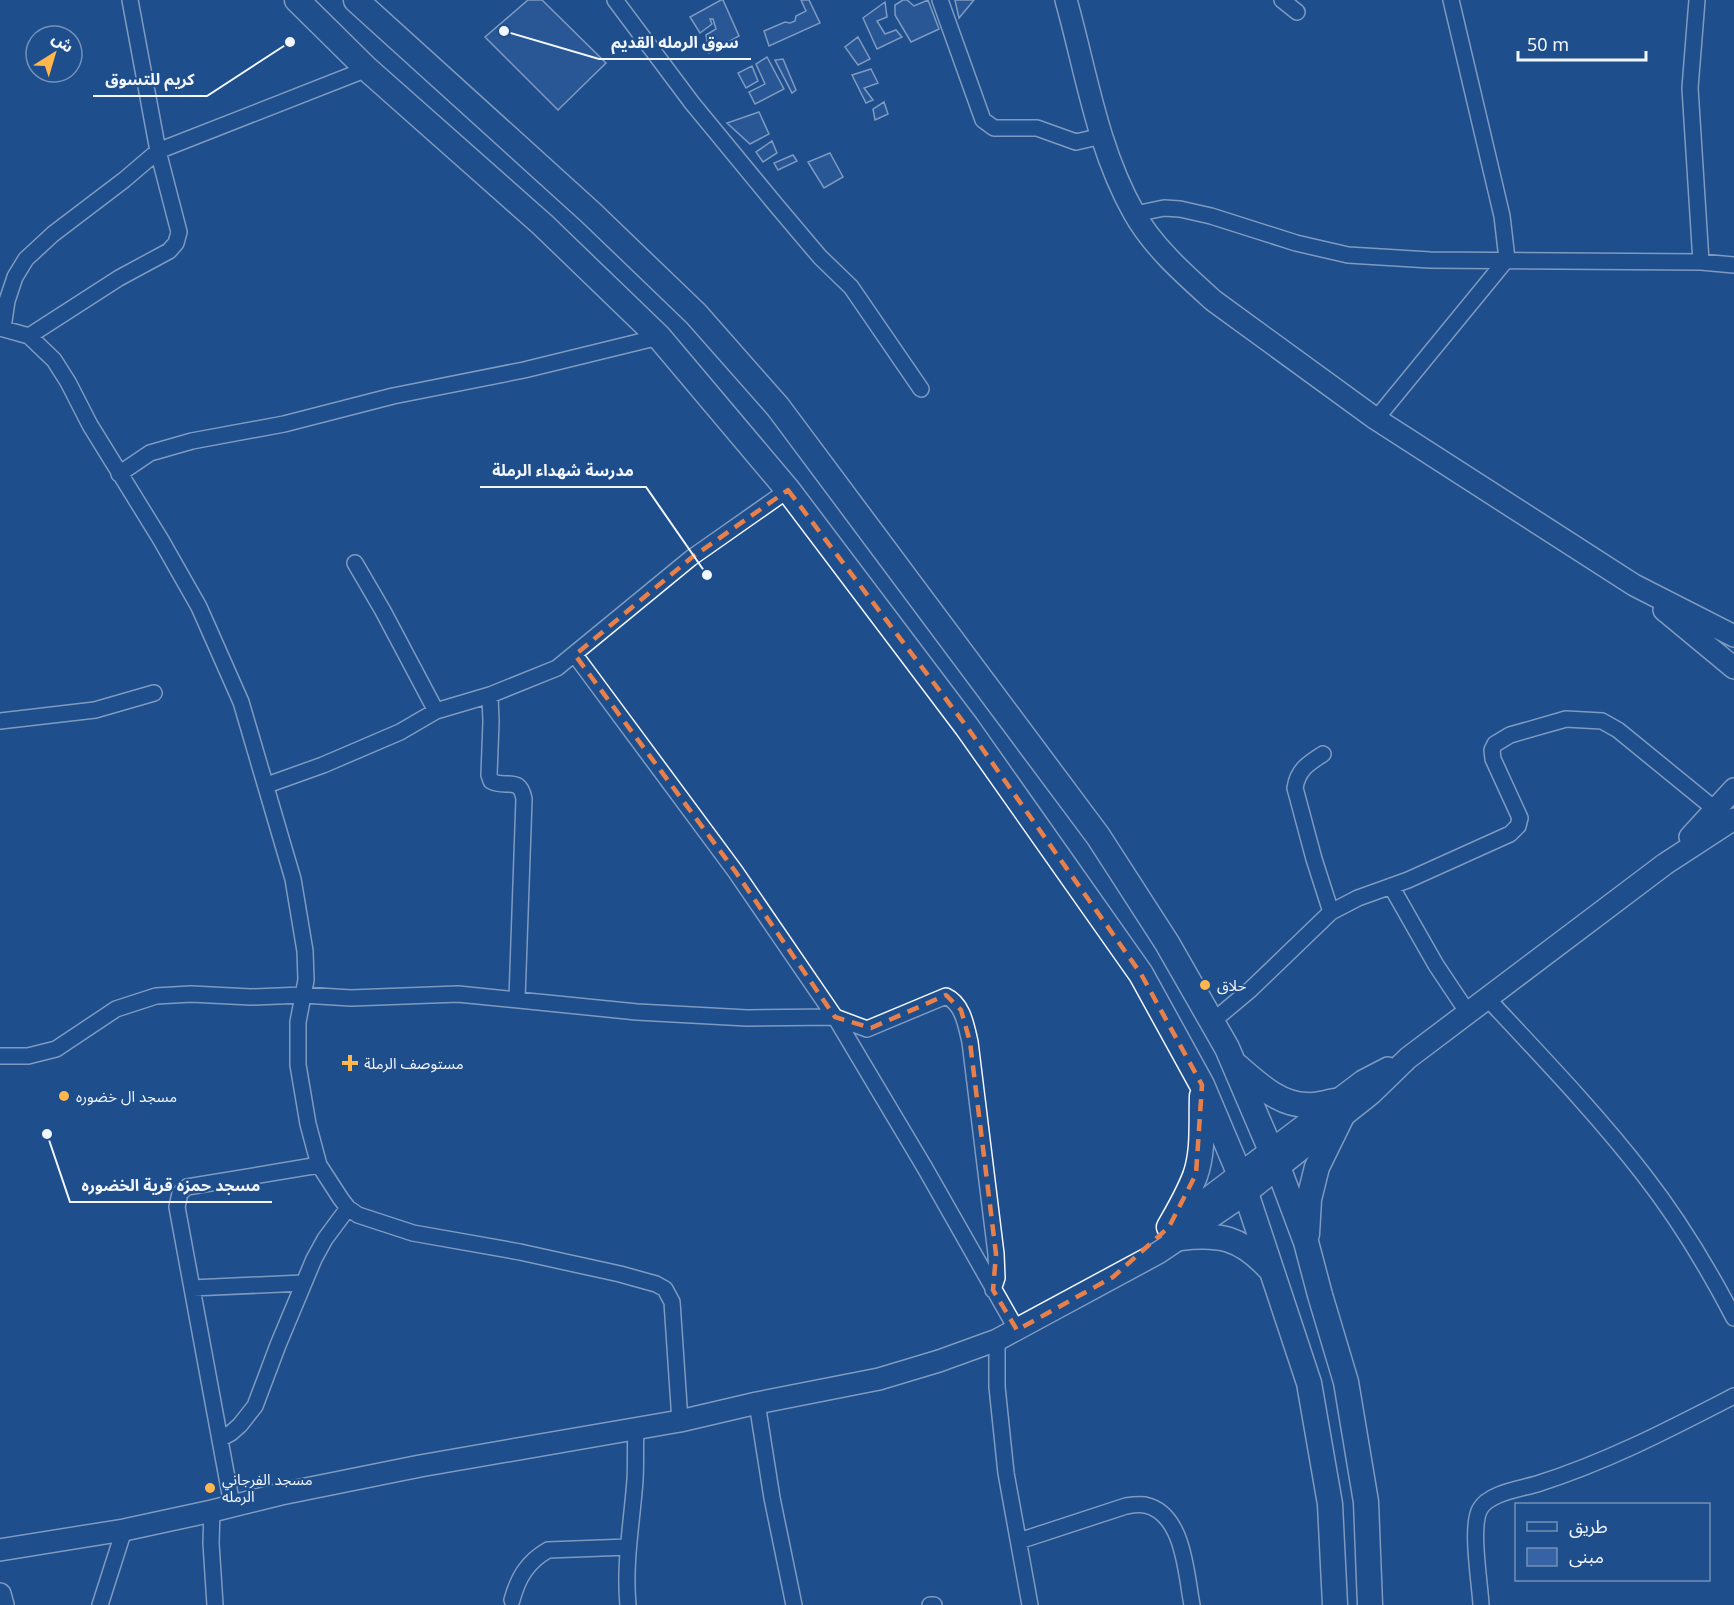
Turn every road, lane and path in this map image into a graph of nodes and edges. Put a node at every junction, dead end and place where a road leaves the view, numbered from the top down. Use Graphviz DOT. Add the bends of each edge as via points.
graph roads {
  1 [pos="130,0"];
  2 [pos="356,0"];
  3 [pos="615,0"];
  4 [pos="940,0"];
  5 [pos="1066,0"];
  6 [pos="1282,0"];
  7 [pos="1451,0"];
  8 [pos="1697,0"];
  9 [pos="303,2"];
  10 [pos="1297,12"];
  11 [pos="367,69"];
  12 [pos="1102,136"];
  13 [pos="158,151"];
  14 [pos="1135,214"];
  15 [pos="1507,260"];
  16 [pos="1701,262"];
  17 [pos="1734,265"];
  18 [pos="1,328"];
  19 [pos="30,336"];
  20 [pos="659,337"];
  21 [pos="921,389"];
  22 [pos="1376,419"];
  23 [pos="118,474"];
  24 [pos="788,490"];
  25 [pos="355,563"];
  26 [pos="1634,585"];
  27 [pos="1734,636"];
  28 [pos="575,655"];
  29 [pos="1734,668"];
  30 [pos="154,693"];
  31 [pos="490,695"];
  32 [pos="436,711"];
  33 [pos="0,721"];
  34 [pos="1323,754"];
  35 [pos="267,785"];
  36 [pos="1734,789"];
  37 [pos="1729,819"];
  38 [pos="1391,886"];
  39 [pos="1331,912"];
  40 [pos="303,995"];
  41 [pos="1487,998"];
  42 [pos="517,999"];
  43 [pos="1468,1013"];
  44 [pos="835,1017"];
  45 [pos="1213,1021"];
  46 [pos="0,1056"];
  47 [pos="1235,1065"];
  48 [pos="1202,1085"];
  49 [pos="1338,1109"];
  50 [pos="1275,1159"];
  51 [pos="319,1165"];
  52 [pos="1243,1184"];
  53 [pos="348,1208"];
  54 [pos="1175,1232"];
  55 [pos="1306,1242"];
  56 [pos="1273,1272"];
  57 [pos="303,1283"];
  58 [pos="192,1288"];
  59 [pos="993,1290"];
  60 [pos="1734,1318"];
  61 [pos="1017,1330"];
  62 [pos="997,1340"];
  63 [pos="1734,1396"];
  64 [pos="757,1404"];
  65 [pos="680,1421"];
  66 [pos="636,1429"];
  67 [pos="220,1439"];
  68 [pos="222,1508"];
  69 [pos="124,1530"];
  70 [pos="1019,1541"];
  71 [pos="628,1547"];
  72 [pos="0,1550"];
  73 [pos="0,1594"];
  74 [pos="512,1600"];
  75 [pos="3,1605"];
  76 [pos="100,1605"];
  77 [pos="215,1605"];
  78 [pos="628,1605"];
  79 [pos="795,1605"];
  80 [pos="1030,1605"];
  81 [pos="1192,1605"];
  82 [pos="1335,1605"];
  83 [pos="1370,1605"];
  84 [pos="1481,1605"];
  1 -- 13 [label="street"];
  2 -- 45 [label="main road" via="696,314 778,407 1098,836"];
  3 -- 21 [label="street" via="692,103 820,257 851,287"];
  4 -- 12 [label="street" via="983,120 994,128 1037,128 1076,142"];
  5 -- 12 [label="street"];
  6 -- 10 [label="street"];
  7 -- 15 [label="street" via="1502,216"];
  8 -- 16 [label="street" via="1690,88"];
  9 -- 11 [label="main road"];
  11 -- 13 [label="street"];
  11 -- 20 [label="main road" via="543,225"];
  12 -- 14 [label="street"];
  13 -- 18 [label="street" via="26,259 12,285"];
  13 -- 19 [label="street" via="180,232 176,243"];
  14 -- 15 [label="street" via="1180,209 1348,255"];
  14 -- 22 [label="street" via="1151,238 1214,301"];
  15 -- 16 [label="street"];
  15 -- 22 [label="street"];
  16 -- 17 [label="street"];
  18 -- 19 [label="street"];
  19 -- 23 [label="street" via="54,360"];
  20 -- 23 [label="street" via="284,424 192,441 150,453"];
  20 -- 24 [label="main road"];
  22 -- 26 [label="street"];
  23 -- 35 [label="street" via="199,607 241,702"];
  24 -- 28 [label="street" via="691,558"];
  24 -- 48 [label="main road" via="967,727 1141,974"];
  25 -- 32 [label="street"];
  26 -- 27 [label="street"];
  26 -- 29 [label="street"];
  28 -- 31 [label="street" via="557,668"];
  28 -- 44 [label="street" via="735,871"];
  30 -- 33 [label="street" via="94,711"];
  31 -- 32 [label="street"];
  31 -- 42 [label="street" via="489,775 496,784 519,786 524,799"];
  32 -- 35 [label="street" via="390,736"];
  34 -- 39 [label="street" via="1303,767 1295,788"];
  35 -- 40 [label="street" via="293,879 305,951"];
  36 -- 37 [label="street"];
  37 -- 38 [label="street" via="1618,729 1602,721 1566,719 1510,735 1492,750 1520,818 1515,830"];
  37 -- 41 [label="street"];
  38 -- 39 [label="street"];
  38 -- 43 [label="street"];
  39 -- 45 [label="street"];
  40 -- 42 [label="street" via="392,998 458,994"];
  40 -- 46 [label="street" via="156,996 116,1008 56,1049 28,1056"];
  40 -- 51 [label="street" via="298,1022 298,1065"];
  41 -- 43 [label="street"];
  41 -- 60 [label="street" via="1644,1175 1683,1229"];
  42 -- 44 [label="street" via="637,1012 747,1018"];
  43 -- 49 [label="street" via="1408,1059 1372,1093"];
  44 -- 59 [label="street"];
  44 -- 59 [label="street" via="871,1028 945,996 961,1010 970,1041 996,1254"];
  45 -- 47 [label="main road"];
  47 -- 49 [label="main road" via="1275,1096 1294,1104"];
  47 -- 50 [label="main road"];
  48 -- 52 [label="main road"];
  48 -- 54 [label="main road" via="1201,1146 1196,1174"];
  49 -- 50 [label="street"];
  49 -- 55 [label="main road" via="1309,1199"];
  50 -- 52 [label="street"];
  50 -- 55 [label="main road"];
  51 -- 53 [label="street"];
  51 -- 58 [label="street" via="182,1190 177,1207"];
  52 -- 54 [label="street"];
  52 -- 56 [label="main road"];
  53 -- 57 [label="street" via="320,1248"];
  53 -- 65 [label="street" via="369,1220 414,1233 620,1274 665,1289 672,1302"];
  54 -- 56 [label="main road" via="1233,1240 1259,1256"];
  54 -- 61 [label="street" via="1158,1253"];
  55 -- 83 [label="main road" via="1346,1382 1366,1502"];
  56 -- 82 [label="main road" via="1309,1383 1330,1504"];
  57 -- 58 [label="street"];
  57 -- 67 [label="street" via="255,1406 231,1434"];
  58 -- 67 [label="street"];
  59 -- 61 [label="street"];
  61 -- 62 [label="street"];
  62 -- 64 [label="street" via="879,1380"];
  62 -- 70 [label="street" via="999,1416"];
  63 -- 84 [label="street" via="1642,1444 1484,1503 1476,1517"];
  64 -- 65 [label="street"];
  64 -- 79 [label="street"];
  65 -- 66 [label="street"];
  66 -- 68 [label="street" via="420,1466"];
  66 -- 71 [label="street"];
  67 -- 68 [label="street"];
  68 -- 69 [label="street"];
  68 -- 77 [label="street" via="211,1543"];
  69 -- 72 [label="street"];
  69 -- 76 [label="street"];
  70 -- 80 [label="street"];
  70 -- 81 [label="street" via="1126,1506 1144,1504 1164,1514 1183,1552"];
  71 -- 74 [label="street" via="548,1550 526,1567"];
  71 -- 78 [label="street"];
  73 -- 75 [label="street"];
}
